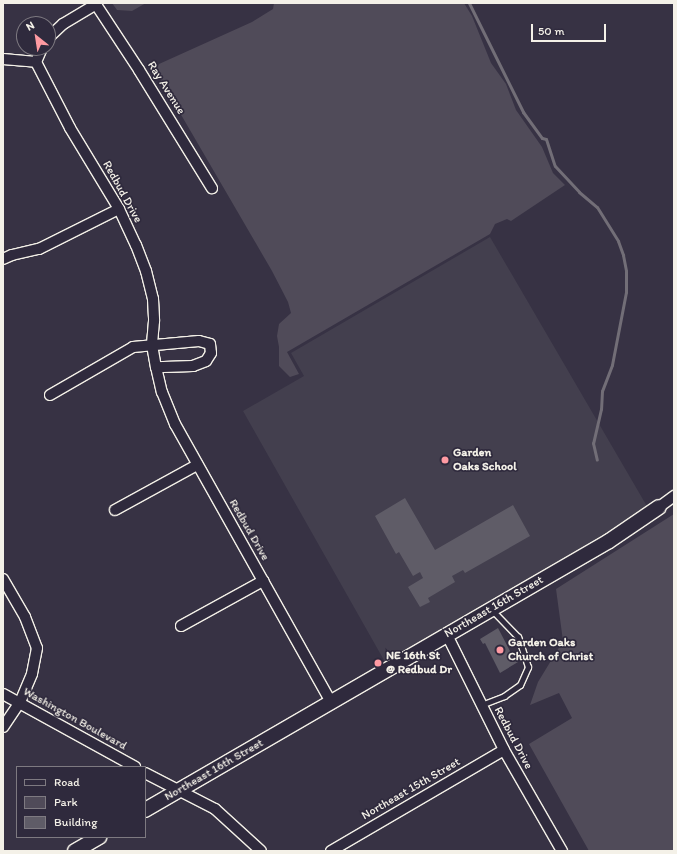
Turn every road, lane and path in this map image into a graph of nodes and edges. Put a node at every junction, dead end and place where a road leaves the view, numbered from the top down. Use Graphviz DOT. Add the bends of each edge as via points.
graph roads {
  1 [pos="95,3"];
  2 [pos="56,31"];
  3 [pos="39,56"];
  4 [pos="3,59"];
  5 [pos="36,62"];
  6 [pos="212,188"];
  7 [pos="119,209"];
  8 [pos="3,259"];
  9 [pos="152,345"];
  10 [pos="156,367"];
  11 [pos="50,395"];
  12 [pos="197,465"];
  13 [pos="674,496"];
  14 [pos="659,507"];
  15 [pos="116,510"];
  16 [pos="3,579"];
  17 [pos="263,581"];
  18 [pos="491,609"];
  19 [pos="181,626"];
  20 [pos="447,635"];
  21 [pos="3,694"];
  22 [pos="20,702"];
  23 [pos="331,702"];
  24 [pos="482,705"];
  25 [pos="3,727"];
  26 [pos="504,750"];
  27 [pos="133,766"];
  28 [pos="146,774"];
  29 [pos="177,791"];
  30 [pos="146,809"];
  31 [pos="97,838"];
  32 [pos="75,851"];
  33 [pos="261,851"];
  34 [pos="331,851"];
  35 [pos="562,851"];
  1 -- 2 [label="street"];
  1 -- 6 [label="street, Ray Avenue"];
  3 -- 5 [label="street"];
  4 -- 5 [label="street"];
  5 -- 7 [label="street, Redbud Drive" via="70,128"];
  7 -- 8 [label="street" via="39,249 12,254"];
  7 -- 9 [label="street, Redbud Drive" via="146,271 154,320"];
  9 -- 10 [label="street, Redbud Drive"];
  9 -- 10 [label="street" via="199,341 210,344 211,353 206,361 193,366"];
  9 -- 11 [label="street" via="133,348"];
  10 -- 12 [label="street, Redbud Drive" via="162,392 175,424"];
  12 -- 15 [label="street"];
  12 -- 17 [label="street, Redbud Drive"];
  13 -- 14 [label="street, Northeast 16th Street"];
  14 -- 18 [label="street, Northeast 16th Street" via="609,541"];
  16 -- 22 [label="street" via="25,617 37,648 32,674"];
  17 -- 19 [label="street"];
  17 -- 23 [label="street, Redbud Drive"];
  18 -- 20 [label="street, Northeast 16th Street"];
  18 -- 24 [label="lane" via="518,637 528,667 520,685 504,696"];
  20 -- 23 [label="street, Northeast 16th Street"];
  20 -- 24 [label="street, Redbud Drive"];
  21 -- 22 [label="street, Washington Boulevard"];
  22 -- 25 [label="street"];
  22 -- 27 [label="street, Washington Boulevard"];
  23 -- 29 [label="street, Northeast 16th Street"];
  24 -- 26 [label="street, Redbud Drive"];
  26 -- 34 [label="street, Northeast 15th Street"];
  26 -- 35 [label="street, Redbud Drive"];
  28 -- 29 [label="street"];
  29 -- 30 [label="street, Northeast 16th Street"];
  29 -- 33 [label="street" via="215,809"];
  31 -- 32 [label="street"];
}
